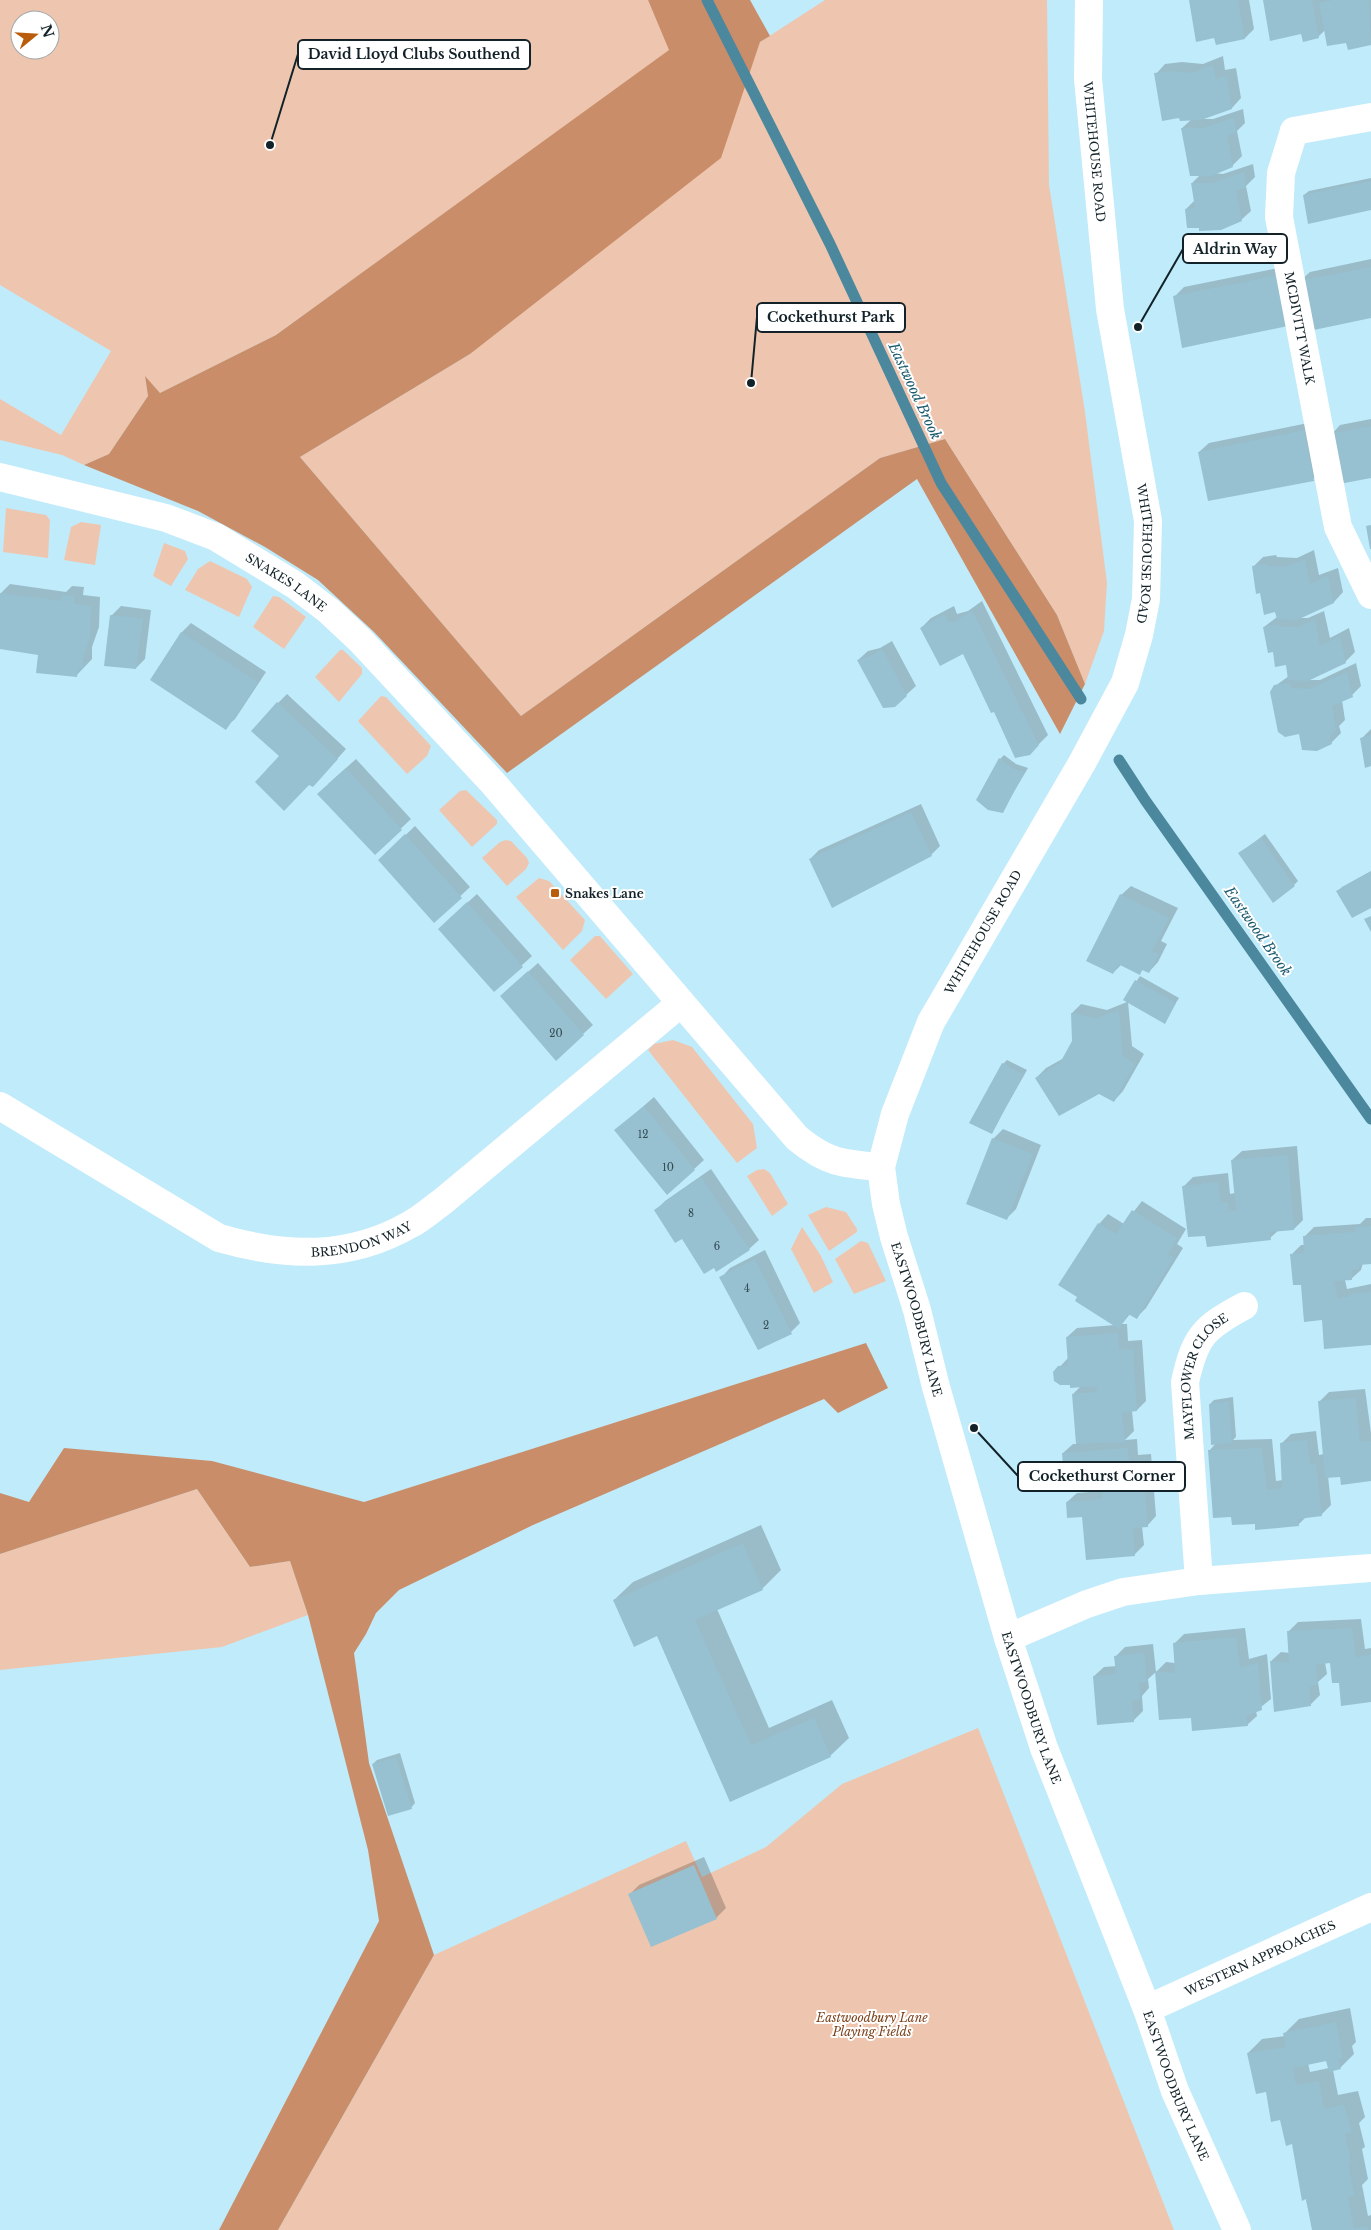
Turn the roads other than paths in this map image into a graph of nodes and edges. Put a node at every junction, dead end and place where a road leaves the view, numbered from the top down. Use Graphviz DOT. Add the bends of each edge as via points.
graph roads {
  1 [pos="1089,0"];
  2 [pos="1371,117"];
  3 [pos="0,477"];
  4 [pos="1371,595"];
  5 [pos="680,1003"];
  6 [pos="0,1106"];
  7 [pos="880,1167"];
  8 [pos="1244,1306"];
  9 [pos="1371,1568"];
  10 [pos="1199,1582"];
  11 [pos="1008,1638"];
  12 [pos="1371,1906"];
  13 [pos="1147,2009"];
  14 [pos="1237,2230"];
  1 -- 7 [label="street, WHITEHOUSE ROAD" via="1088,79 1110,309 1148,521 1146,599 1125,682 931,1022 895,1114"];
  2 -- 4 [label="street, MCDIVITT WALK" via="1294,131 1281,173 1279,217 1338,527"];
  3 -- 5 [label="street, SNAKES LANE" via="166,518 216,537 259,561 316,600 360,640 493,783"];
  5 -- 6 [label="street, BRENDON WAY" via="442,1202 410,1224 347,1249 313,1254 289,1252 252,1248 218,1238"];
  5 -- 7 [label="street, SNAKES LANE" via="782,1122 813,1152 830,1160"];
  7 -- 11 [label="street, EASTWOODBURY LANE" via="894,1237"];
  8 -- 10 [label="street, MAYFLOWER CLOSE" via="1217,1320 1198,1339 1185,1382"];
  9 -- 10 [label="street"];
  10 -- 11 [label="street" via="1123,1592"];
  11 -- 13 [label="street, EASTWOODBURY LANE" via="1044,1748"];
  12 -- 13 [label="street, WESTERN APPROACHES"];
  13 -- 14 [label="street, EASTWOODBURY LANE" via="1175,2091"];
}
